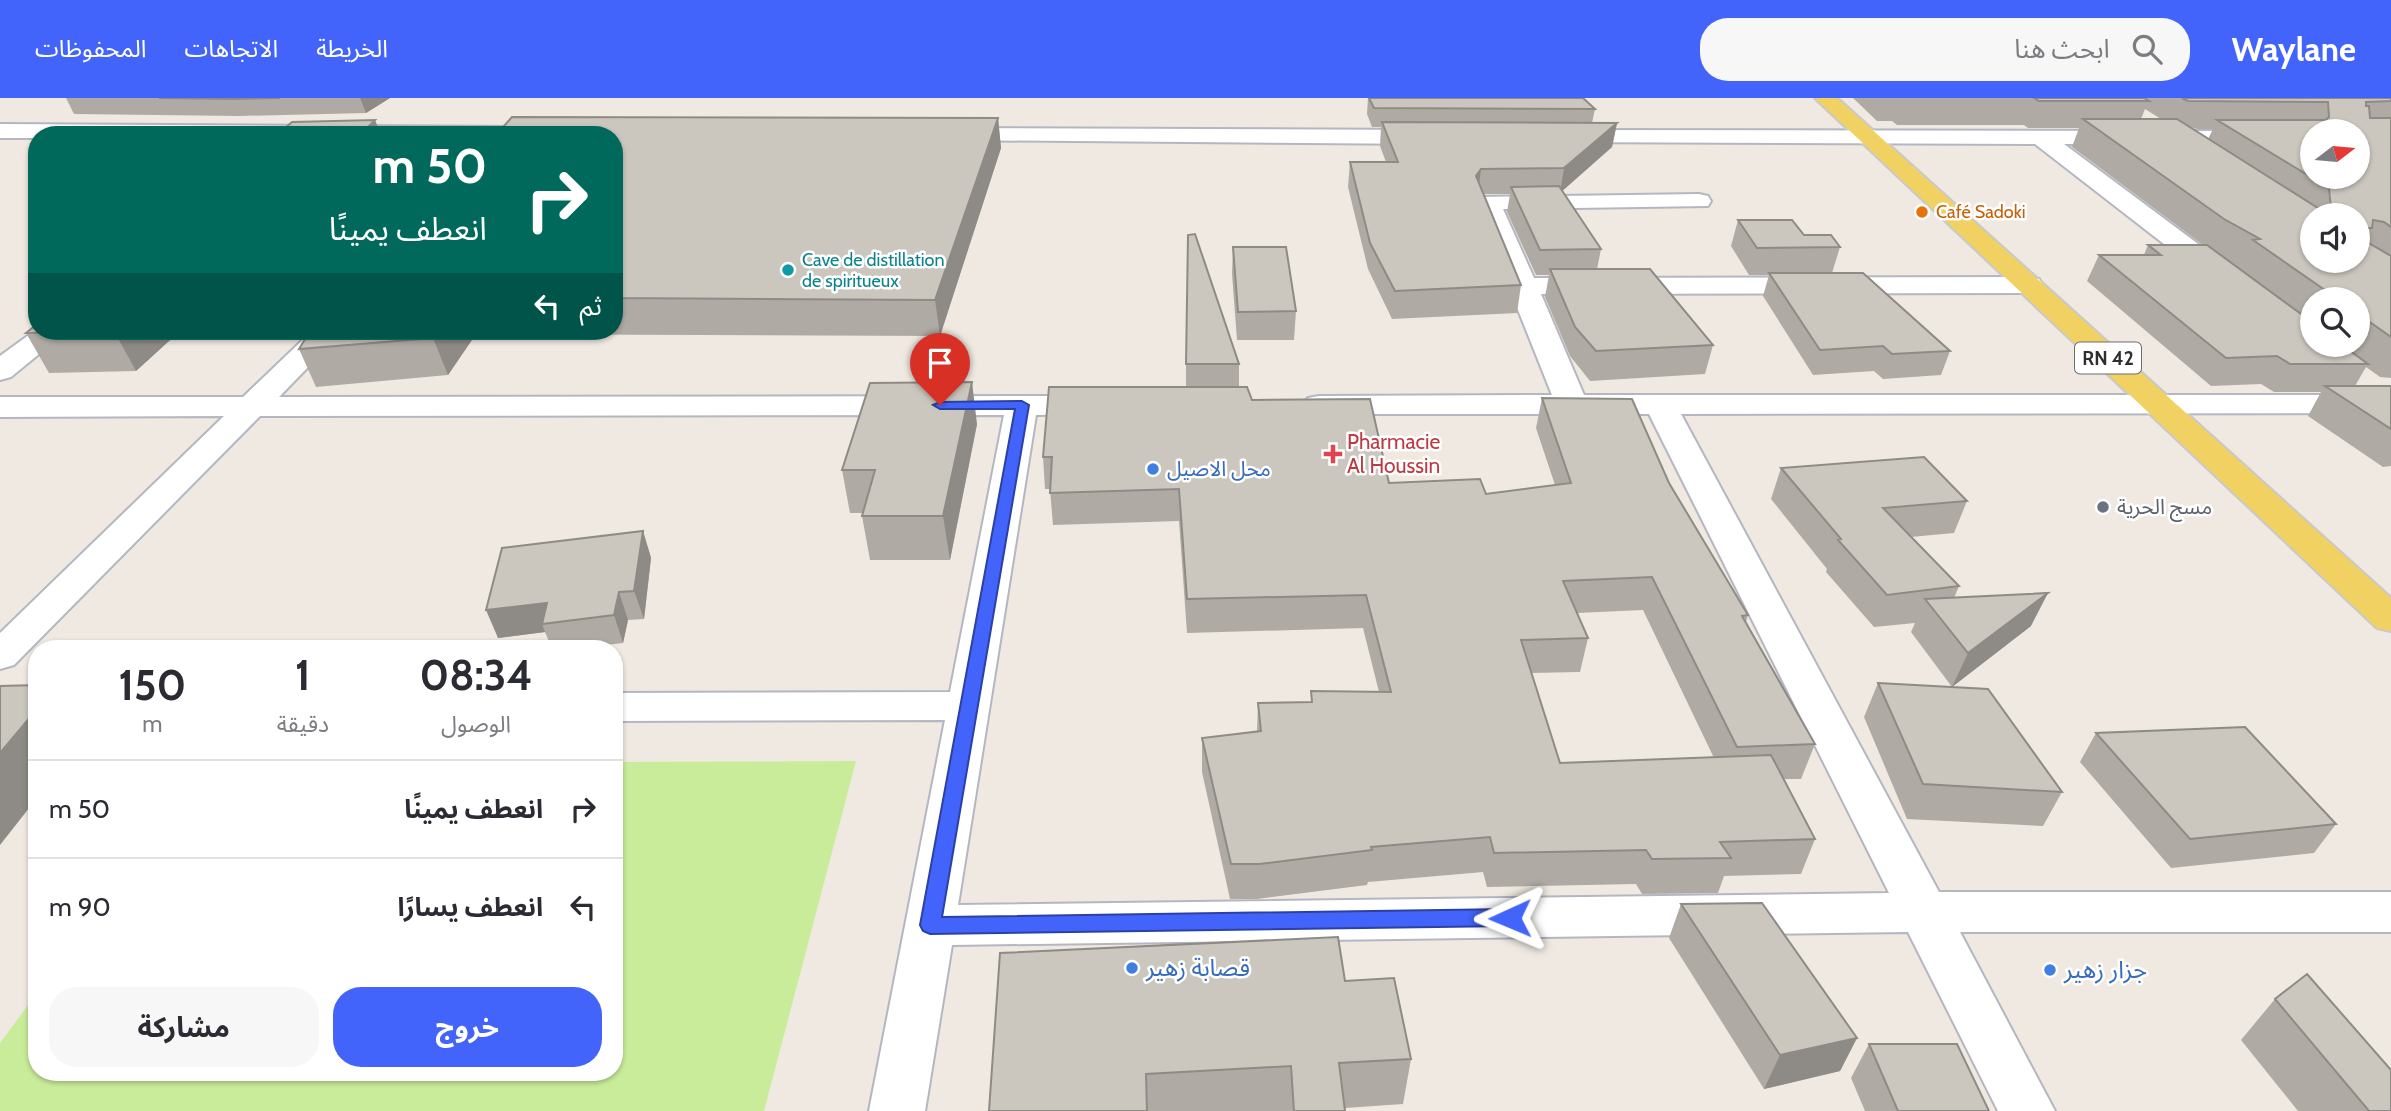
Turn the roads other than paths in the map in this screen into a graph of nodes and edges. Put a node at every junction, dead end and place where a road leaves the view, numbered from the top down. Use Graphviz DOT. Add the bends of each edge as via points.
graph roads {
  1 [pos="1825,98"];
  2 [pos="2140,118"];
  3 [pos="0,131"];
  4 [pos="28,131"];
  5 [pos="932,135"];
  6 [pos="1448,137"];
  7 [pos="1546,137"];
  8 [pos="1867,138"];
  9 [pos="2041,138"];
  10 [pos="2171,138"];
  11 [pos="2300,138"];
  12 [pos="2204,159"];
  13 [pos="1699,201"];
  14 [pos="2029,285"];
  15 [pos="1524,286"];
  16 [pos="2247,294"];
  17 [pos="40,340"];
  18 [pos="319,340"];
  19 [pos="0,371"];
  20 [pos="2358,379"];
  21 [pos="1022,405"];
  22 [pos="1132,405"];
  23 [pos="1283,405"];
  24 [pos="1572,405"];
  25 [pos="1660,405"];
  26 [pos="2161,405"];
  27 [pos="0,407"];
  28 [pos="251,407"];
  29 [pos="2391,619"];
  30 [pos="0,656"];
  31 [pos="970,706"];
  32 [pos="623,707"];
  33 [pos="1924,912"];
  34 [pos="2391,912"];
  35 [pos="930,925"];
  36 [pos="897,1111"];
  37 [pos="2027,1111"];
  1 -- 8 [label="main road, RN 42"];
  2 -- 10 [label="street"];
  3 -- 4 [label="street"];
  5 -- 6 [label="street"];
  7 -- 8 [label="street"];
  8 -- 9 [label="street"];
  8 -- 14 [label="main road, RN 42"];
  9 -- 10 [label="street"];
  9 -- 16 [label="street"];
  10 -- 11 [label="street"];
  10 -- 12 [label="street"];
  13 -- 15 [label="street" via="1487,202"];
  14 -- 15 [label="street"];
  14 -- 26 [label="main road, RN 42"];
  15 -- 24 [label="street"];
  17 -- 19 [label="street"];
  18 -- 28 [label="street"];
  20 -- 26 [label="street" via="2391,404"];
  21 -- 22 [label="street"];
  21 -- 28 [label="street"];
  21 -- 31 [label="street"];
  23 -- 24 [label="street"];
  24 -- 25 [label="street"];
  25 -- 26 [label="street"];
  25 -- 33 [label="street"];
  26 -- 29 [label="main road, RN 42"];
  27 -- 28 [label="street"];
  28 -- 30 [label="street"];
  31 -- 32 [label="street"];
  31 -- 35 [label="street"];
  33 -- 34 [label="street"];
  33 -- 35 [label="street"];
  33 -- 37 [label="street"];
  35 -- 36 [label="street"];
}
